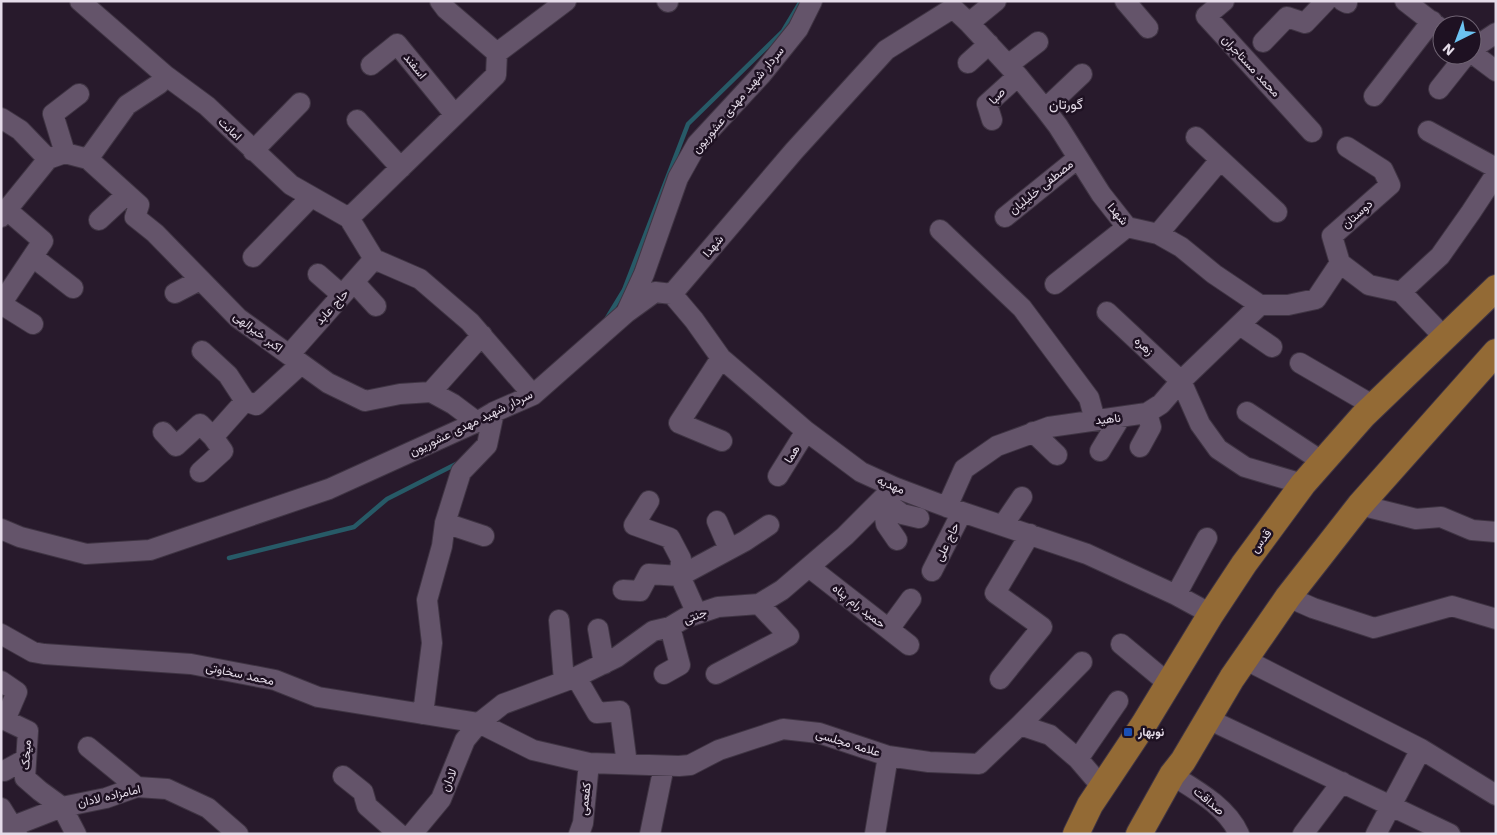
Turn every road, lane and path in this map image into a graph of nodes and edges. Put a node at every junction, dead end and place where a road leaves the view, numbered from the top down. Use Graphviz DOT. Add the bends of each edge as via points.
graph roads {
  1 [pos="80,1"];
  2 [pos="440,1"];
  3 [pos="566,1"];
  4 [pos="812,1"];
  5 [pos="996,1"];
  6 [pos="1125,1"];
  7 [pos="1224,1"];
  8 [pos="1326,1"];
  9 [pos="1343,1"];
  10 [pos="1348,1"];
  11 [pos="1406,1"];
  12 [pos="1432,22"];
  13 [pos="970,23"];
  14 [pos="1148,28"];
  15 [pos="1432,32"];
  16 [pos="1496,33"];
  17 [pos="1038,42"];
  18 [pos="1263,42"];
  19 [pos="989,44"];
  20 [pos="1482,44"];
  21 [pos="497,53"];
  22 [pos="1482,59"];
  23 [pos="968,63"];
  24 [pos="371,65"];
  25 [pos="1458,65"];
  26 [pos="1013,70"];
  27 [pos="1496,71"];
  28 [pos="1082,74"];
  29 [pos="165,75"];
  30 [pos="1439,89"];
  31 [pos="79,94"];
  32 [pos="1374,96"];
  33 [pos="300,103"];
  34 [pos="1045,109"];
  35 [pos="455,115"];
  36 [pos="1,118"];
  37 [pos="357,120"];
  38 [pos="992,120"];
  39 [pos="1428,131"];
  40 [pos="1312,132"];
  41 [pos="1196,137"];
  42 [pos="1347,147"];
  43 [pos="253,151"];
  44 [pos="56,156"];
  45 [pos="1078,158"];
  46 [pos="88,159"];
  47 [pos="1220,160"];
  48 [pos="401,168"];
  49 [pos="1496,168"];
  50 [pos="1496,174"];
  51 [pos="126,195"];
  52 [pos="311,197"];
  53 [pos="1277,212"];
  54 [pos="4,214"];
  55 [pos="1005,217"];
  56 [pos="349,218"];
  57 [pos="99,220"];
  58 [pos="1127,227"];
  59 [pos="940,230"];
  60 [pos="1158,234"];
  61 [pos="33,257"];
  62 [pos="253,257"];
  63 [pos="374,259"];
  64 [pos="1340,263"];
  65 [pos="318,274"];
  66 [pos="200,280"];
  67 [pos="1055,284"];
  68 [pos="73,288"];
  69 [pos="348,288"];
  70 [pos="1496,288"];
  71 [pos="1401,292"];
  72 [pos="175,294"];
  73 [pos="672,294"];
  74 [pos="1260,305"];
  75 [pos="376,306"];
  76 [pos="1107,312"];
  77 [pos="626,313"];
  78 [pos="32,324"];
  79 [pos="1240,325"];
  80 [pos="482,335"];
  81 [pos="1444,337"];
  82 [pos="1272,347"];
  83 [pos="202,351"];
  84 [pos="1496,352"];
  85 [pos="721,358"];
  86 [pos="295,359"];
  87 [pos="1300,362"];
  88 [pos="1182,381"];
  89 [pos="431,392"];
  90 [pos="533,395"];
  91 [pos="244,401"];
  92 [pos="1374,406"];
  93 [pos="1247,412"];
  94 [pos="1147,413"];
  95 [pos="485,417"];
  96 [pos="1120,418"];
  97 [pos="1095,420"];
  98 [pos="806,431"];
  99 [pos="163,432"];
  100 [pos="1033,432"];
  101 [pos="213,437"];
  102 [pos="722,441"];
  103 [pos="1140,447"];
  104 [pos="1100,451"];
  105 [pos="1058,454"];
  106 [pos="1323,462"];
  107 [pos="200,472"];
  108 [pos="778,476"];
  109 [pos="1303,484"];
  110 [pos="888,493"];
  111 [pos="1022,497"];
  112 [pos="649,501"];
  113 [pos="1360,505"];
  114 [pos="954,509"];
  115 [pos="919,518"];
  116 [pos="716,521"];
  117 [pos="445,523"];
  118 [pos="769,525"];
  119 [pos="1003,525"];
  120 [pos="1,529"];
  121 [pos="1496,532"];
  122 [pos="1030,534"];
  123 [pos="484,536"];
  124 [pos="1207,538"];
  125 [pos="897,540"];
  126 [pos="729,549"];
  127 [pos="810,566"];
  128 [pos="932,572"];
  129 [pos="680,576"];
  130 [pos="623,590"];
  131 [pos="1176,595"];
  132 [pos="1288,597"];
  133 [pos="910,599"];
  134 [pos="759,604"];
  135 [pos="698,614"];
  136 [pos="1211,614"];
  137 [pos="1496,619"];
  138 [pos="559,620"];
  139 [pos="670,627"];
  140 [pos="598,629"];
  141 [pos="889,629"];
  142 [pos="1,634"];
  143 [pos="1121,644"];
  144 [pos="909,645"];
  145 [pos="1244,659"];
  146 [pos="1082,662"];
  147 [pos="604,664"];
  148 [pos="664,674"];
  149 [pos="716,674"];
  150 [pos="570,679"];
  151 [pos="1000,679"];
  152 [pos="1,681"];
  153 [pos="1169,684"];
  154 [pos="1118,701"];
  155 [pos="423,714"];
  156 [pos="1208,719"];
  157 [pos="479,723"];
  158 [pos="1020,725"];
  159 [pos="88,747"];
  160 [pos="1421,749"];
  161 [pos="888,756"];
  162 [pos="26,759"];
  163 [pos="1078,759"];
  164 [pos="589,763"];
  165 [pos="627,764"];
  166 [pos="664,766"];
  167 [pos="4,771"];
  168 [pos="1172,775"];
  169 [pos="343,776"];
  170 [pos="1342,782"];
  171 [pos="137,787"];
  172 [pos="1102,787"];
  173 [pos="1496,795"];
  174 [pos="1392,806"];
  175 [pos="62,807"];
  176 [pos="1,808"];
  177 [pos="11,832"];
  178 [pos="76,834"];
  179 [pos="238,834"];
  180 [pos="399,834"];
  181 [pos="412,834"];
  182 [pos="579,834"];
  183 [pos="650,834"];
  184 [pos="875,834"];
  185 [pos="1076,834"];
  186 [pos="1140,834"];
  187 [pos="1239,834"];
  188 [pos="1303,834"];
  189 [pos="1376,834"];
  190 [pos="1450,834"];
  1 -- 29 [label="street, امانت"];
  2 -- 21 [label="street"];
  3 -- 21 [label="street"];
  4 -- 77 [label="street, سردار شهید مهدی عشوریون" via="798,29 761,75 697,144 678,178 644,274"];
  5 -- 13 [label="street"];
  6 -- 14 [label="street"];
  7 -- 40 [label="street, محمد مستاجران" via="1206,16"];
  8 -- 18 [label="street" via="1304,23 1287,17"];
  9 -- 10 [label="street"];
  11 -- 12 [label="street"];
  13 -- 19 [label="street, شهدا"];
  13 -- 73 [label="street, شهدا" via="953,8 886,50 794,151"];
  15 -- 32 [label="street"];
  16 -- 20 [label="street"];
  17 -- 26 [label="street"];
  19 -- 23 [label="street"];
  19 -- 26 [label="street, شهدا"];
  21 -- 35 [label="street" via="496,75"];
  22 -- 27 [label="street"];
  24 -- 35 [label="street, اسفند" via="397,44"];
  25 -- 30 [label="street"];
  26 -- 34 [label="street, شهدا"];
  26 -- 38 [label="street, صبا" via="987,104"];
  28 -- 34 [label="street"];
  29 -- 43 [label="street, امانت" via="207,106"];
  29 -- 46 [label="street" via="159,84 127,105"];
  31 -- 44 [label="street" via="53,114"];
  33 -- 43 [label="street"];
  34 -- 45 [label="street, شهدا"];
  35 -- 48 [label="street"];
  36 -- 44 [label="street"];
  37 -- 48 [label="street"];
  39 -- 49 [label="street"];
  41 -- 47 [label="street"];
  42 -- 64 [label="street, دوستان" via="1384,170 1390,185 1332,236"];
  43 -- 52 [label="street, امانت"];
  44 -- 46 [label="street"];
  44 -- 54 [label="street"];
  45 -- 55 [label="street, مصطفی خلیلیان"];
  45 -- 58 [label="street, شهدا"];
  46 -- 51 [label="street, اکبر خیرالهی"];
  47 -- 53 [label="street"];
  47 -- 60 [label="street"];
  48 -- 56 [label="street"];
  50 -- 71 [label="street" via="1440,256"];
  51 -- 57 [label="street"];
  51 -- 66 [label="street, اکبر خیرالهی" via="138,205 135,217"];
  52 -- 56 [label="street, امانت"];
  52 -- 62 [label="street"];
  54 -- 61 [label="street" via="44,241"];
  56 -- 63 [label="street, امانت"];
  58 -- 60 [label="street, شهدا"];
  58 -- 67 [label="street"];
  59 -- 97 [label="street" via="1022,308 1090,398"];
  60 -- 74 [label="street, شهدا"];
  61 -- 68 [label="street"];
  61 -- 78 [label="street" via="1,304"];
  63 -- 69 [label="street, حاج عابد"];
  63 -- 80 [label="street" via="420,279"];
  64 -- 71 [label="street" via="1369,285"];
  64 -- 74 [label="street" via="1316,299 1288,305"];
  65 -- 69 [label="street"];
  66 -- 72 [label="street"];
  66 -- 86 [label="street, اکبر خیرالهی" via="238,318"];
  69 -- 75 [label="street"];
  69 -- 86 [label="street, حاج عابد"];
  70 -- 81 [label="main road, قدس"];
  71 -- 81 [label="street"];
  73 -- 77 [label="street" via="655,292"];
  73 -- 85 [label="street, مهدیه"];
  74 -- 79 [label="street, ناهید"];
  76 -- 88 [label="street, زهره"];
  77 -- 90 [label="street, سردار شهید مهدی عشوریون"];
  79 -- 82 [label="street"];
  79 -- 88 [label="street, ناهید"];
  80 -- 89 [label="street"];
  80 -- 90 [label="street"];
  81 -- 92 [label="main road, قدس"];
  83 -- 91 [label="street" via="228,374"];
  84 -- 113 [label="main road"];
  85 -- 98 [label="street, مهدیه"];
  85 -- 102 [label="street" via="679,423"];
  86 -- 89 [label="street, اکبر خیرالهی" via="328,384 365,401"];
  86 -- 91 [label="street, حاج عابد" via="256,405"];
  87 -- 92 [label="street"];
  88 -- 94 [label="street, ناهید" via="1161,404"];
  88 -- 109 [label="street" via="1200,424 1218,449 1245,467"];
  89 -- 95 [label="street"];
  90 -- 95 [label="street, سردار شهید مهدی عشوریون"];
  91 -- 101 [label="street"];
  92 -- 106 [label="main road, قدس"];
  93 -- 106 [label="street"];
  94 -- 96 [label="street, ناهید"];
  94 -- 103 [label="street" via="1151,427"];
  95 -- 117 [label="street" via="487,445 461,472"];
  95 -- 120 [label="street, سردار شهید مهدی عشوریون" via="329,489 150,550 86,554"];
  96 -- 97 [label="street, ناهید"];
  96 -- 104 [label="street"];
  97 -- 100 [label="street, ناهید" via="1049,426"];
  98 -- 108 [label="street, هما"];
  98 -- 110 [label="street, مهدیه"];
  99 -- 101 [label="street" via="176,446 200,424"];
  100 -- 105 [label="street"];
  100 -- 114 [label="street, ناهید" via="997,446 964,469"];
  101 -- 107 [label="street" via="223,451"];
  106 -- 109 [label="main road, قدس"];
  109 -- 136 [label="main road, قدس"];
  110 -- 114 [label="street, مهدیه"];
  110 -- 115 [label="street" via="902,514"];
  110 -- 125 [label="street" via="886,524"];
  110 -- 127 [label="street, جنتی"];
  111 -- 119 [label="street"];
  112 -- 129 [label="street" via="634,525 670,538 681,559"];
  113 -- 121 [label="street" via="1416,519 1441,517 1472,530"];
  113 -- 132 [label="main road"];
  114 -- 119 [label="street, مهدیه"];
  114 -- 128 [label="street, حاج علی"];
  116 -- 126 [label="street"];
  117 -- 123 [label="street"];
  117 -- 155 [label="street" via="427,600 432,643"];
  118 -- 126 [label="street"];
  119 -- 122 [label="street, مهدیه"];
  122 -- 131 [label="street, مهدیه" via="1088,554"];
  122 -- 151 [label="street" via="995,593 1042,627"];
  124 -- 131 [label="street"];
  126 -- 129 [label="street"];
  127 -- 134 [label="street, جنتی" via="782,590"];
  127 -- 141 [label="street, حمید رام پناه"];
  129 -- 130 [label="street" via="649,574 640,591"];
  129 -- 135 [label="street"];
  131 -- 136 [label="street, مهدیه"];
  132 -- 137 [label="street" via="1374,628 1452,606"];
  132 -- 145 [label="main road"];
  133 -- 141 [label="street"];
  134 -- 135 [label="street, جنتی" via="718,607"];
  134 -- 149 [label="street" via="789,636"];
  135 -- 139 [label="street, جنتی"];
  136 -- 153 [label="main road, قدس"];
  138 -- 150 [label="street"];
  139 -- 147 [label="street, جنتی" via="653,632"];
  139 -- 148 [label="street" via="680,665"];
  140 -- 147 [label="street"];
  141 -- 144 [label="street, حمید رام پناه"];
  142 -- 155 [label="street, محمد سخاوتی" via="33,652 191,664 275,680 318,697"];
  143 -- 153 [label="street"];
  145 -- 156 [label="main road"];
  145 -- 160 [label="street"];
  146 -- 158 [label="street, علامه مجلسی"];
  147 -- 150 [label="street, جنتی"];
  150 -- 157 [label="street, جنتی" via="502,704"];
  150 -- 165 [label="street" via="596,713 620,711"];
  152 -- 162 [label="street, میخک" via="17,692 5,720 28,731"];
  153 -- 172 [label="main road, قدس"];
  154 -- 163 [label="street"];
  155 -- 157 [label="street, محمد سخاوتی"];
  156 -- 168 [label="main road"];
  156 -- 170 [label="street"];
  157 -- 164 [label="street, علامه مجلسی" via="533,750"];
  157 -- 181 [label="street, لادان" via="464,740 441,799"];
  158 -- 161 [label="street, علامه مجلسی" via="979,764"];
  158 -- 163 [label="street" via="1050,735"];
  159 -- 171 [label="street"];
  160 -- 173 [label="street"];
  160 -- 174 [label="street"];
  161 -- 166 [label="street, علامه مجلسی" via="819,733 783,729 719,750 690,765"];
  161 -- 184 [label="street"];
  162 -- 167 [label="street"];
  162 -- 175 [label="street, میخک" via="25,778"];
  163 -- 172 [label="street"];
  164 -- 165 [label="street, علامه مجلسی"];
  164 -- 182 [label="street, کفعمی"];
  165 -- 166 [label="street, علامه مجلسی"];
  166 -- 183 [label="street"];
  168 -- 186 [label="main road"];
  168 -- 187 [label="street, صداقت" via="1207,797 1235,824"];
  169 -- 180 [label="street" via="363,792 367,806"];
  170 -- 174 [label="street"];
  170 -- 188 [label="street"];
  171 -- 175 [label="street, امامزاده لادان" via="106,798"];
  171 -- 179 [label="street, امامزاده لادان" via="167,789 208,808"];
  172 -- 185 [label="main road, قدس"];
  174 -- 189 [label="street"];
  174 -- 190 [label="street"];
  175 -- 177 [label="street, امامزاده لادان"];
  175 -- 178 [label="street"];
  176 -- 177 [label="street"];
}
